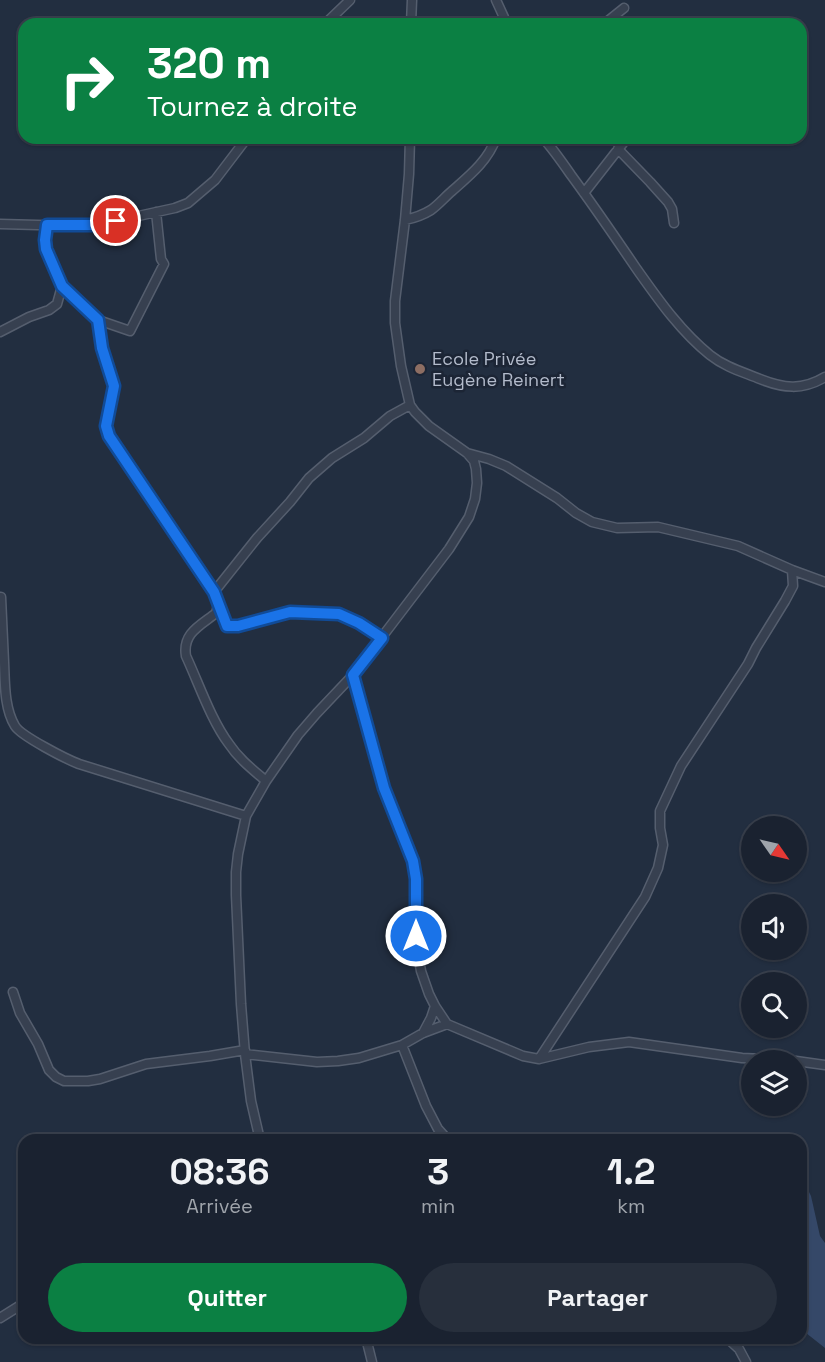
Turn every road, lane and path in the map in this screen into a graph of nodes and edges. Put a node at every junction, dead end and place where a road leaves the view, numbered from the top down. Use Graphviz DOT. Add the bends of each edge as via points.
graph roads {
  1 [pos="350,0"];
  2 [pos="412,0"];
  3 [pos="496,0"];
  4 [pos="624,8"];
  5 [pos="331,18"];
  6 [pos="411,18"];
  7 [pos="504,18"];
  8 [pos="612,18"];
  9 [pos="242,144"];
  10 [pos="410,144"];
  11 [pos="493,144"];
  12 [pos="547,144"];
  13 [pos="622,144"];
  14 [pos="618,149"];
  15 [pos="584,193"];
  16 [pos="156,212"];
  17 [pos="405,220"];
  18 [pos="674,223"];
  19 [pos="0,224"];
  20 [pos="47,225"];
  21 [pos="62,286"];
  22 [pos="98,320"];
  23 [pos="0,332"];
  24 [pos="825,377"];
  25 [pos="410,405"];
  26 [pos="467,453"];
  27 [pos="792,570"];
  28 [pos="825,582"];
  29 [pos="214,592"];
  30 [pos="0,597"];
  31 [pos="218,603"];
  32 [pos="1,622"];
  33 [pos="382,638"];
  34 [pos="353,675"];
  35 [pos="266,781"];
  36 [pos="246,816"];
  37 [pos="13,992"];
  38 [pos="435,1006"];
  39 [pos="447,1024"];
  40 [pos="423,1033"];
  41 [pos="556,1035"];
  42 [pos="402,1045"];
  43 [pos="245,1052"];
  44 [pos="562,1054"];
  45 [pos="741,1058"];
  46 [pos="539,1059"];
  47 [pos="807,1063"];
  48 [pos="825,1065"];
  49 [pos="259,1134"];
  50 [pos="443,1134"];
  51 [pos="18,1307"];
  52 [pos="0,1318"];
  53 [pos="368,1344"];
  54 [pos="734,1344"];
  55 [pos="372,1362"];
  56 [pos="746,1362"];
  1 -- 5 [label="street"];
  2 -- 6 [label="street"];
  3 -- 7 [label="street"];
  4 -- 8 [label="street"];
  9 -- 16 [label="street" via="205,190 188,203"];
  10 -- 17 [label="street"];
  11 -- 17 [label="street" via="480,166 441,201"];
  12 -- 15 [label="street"];
  13 -- 14 [label="street"];
  14 -- 15 [label="street"];
  14 -- 18 [label="street" via="668,202"];
  15 -- 24 [label="street" via="661,303 711,356 732,368 788,387 801,387"];
  16 -- 20 [label="street" via="97,225"];
  16 -- 22 [label="street" via="164,264 130,331"];
  17 -- 25 [label="street" via="394,322"];
  19 -- 20 [label="street"];
  20 -- 21 [label="street" via="46,249"];
  21 -- 22 [label="street"];
  21 -- 23 [label="street" via="57,304 49,310"];
  22 -- 29 [label="street" via="114,386 106,426 109,436"];
  25 -- 26 [label="street" via="429,426"];
  25 -- 29 [label="street" via="309,478"];
  26 -- 27 [label="street" via="506,466 592,522 692,534 738,546"];
  26 -- 33 [label="street" via="474,461 477,483 469,517"];
  27 -- 28 [label="street"];
  27 -- 41 [label="street" via="793,586 785,602 681,766 660,811 663,845 645,897"];
  29 -- 31 [label="street"];
  30 -- 32 [label="street"];
  31 -- 33 [label="street" via="227,626 290,612 339,614"];
  31 -- 35 [label="street" via="216,613 187,641 186,656 227,742"];
  32 -- 36 [label="street" via="9,710 24,735 78,764"];
  33 -- 34 [label="street"];
  34 -- 35 [label="street" via="298,735"];
  34 -- 38 [label="street" via="384,788 413,861 417,948"];
  35 -- 36 [label="street"];
  36 -- 43 [label="street" via="238,854 236,895"];
  37 -- 43 [label="street" via="49,1070 64,1081 100,1079 146,1064"];
  38 -- 39 [label="street"];
  38 -- 40 [label="street"];
  39 -- 40 [label="street"];
  39 -- 46 [label="street"];
  40 -- 42 [label="street"];
  41 -- 44 [label="street"];
  41 -- 46 [label="street"];
  42 -- 43 [label="street" via="359,1058 317,1062"];
  42 -- 50 [label="street" via="426,1106"];
  43 -- 49 [label="street"];
  44 -- 45 [label="street" via="629,1042"];
  44 -- 46 [label="street"];
  47 -- 48 [label="street"];
  51 -- 52 [label="street"];
  53 -- 55 [label="street"];
  54 -- 56 [label="street"];
}
